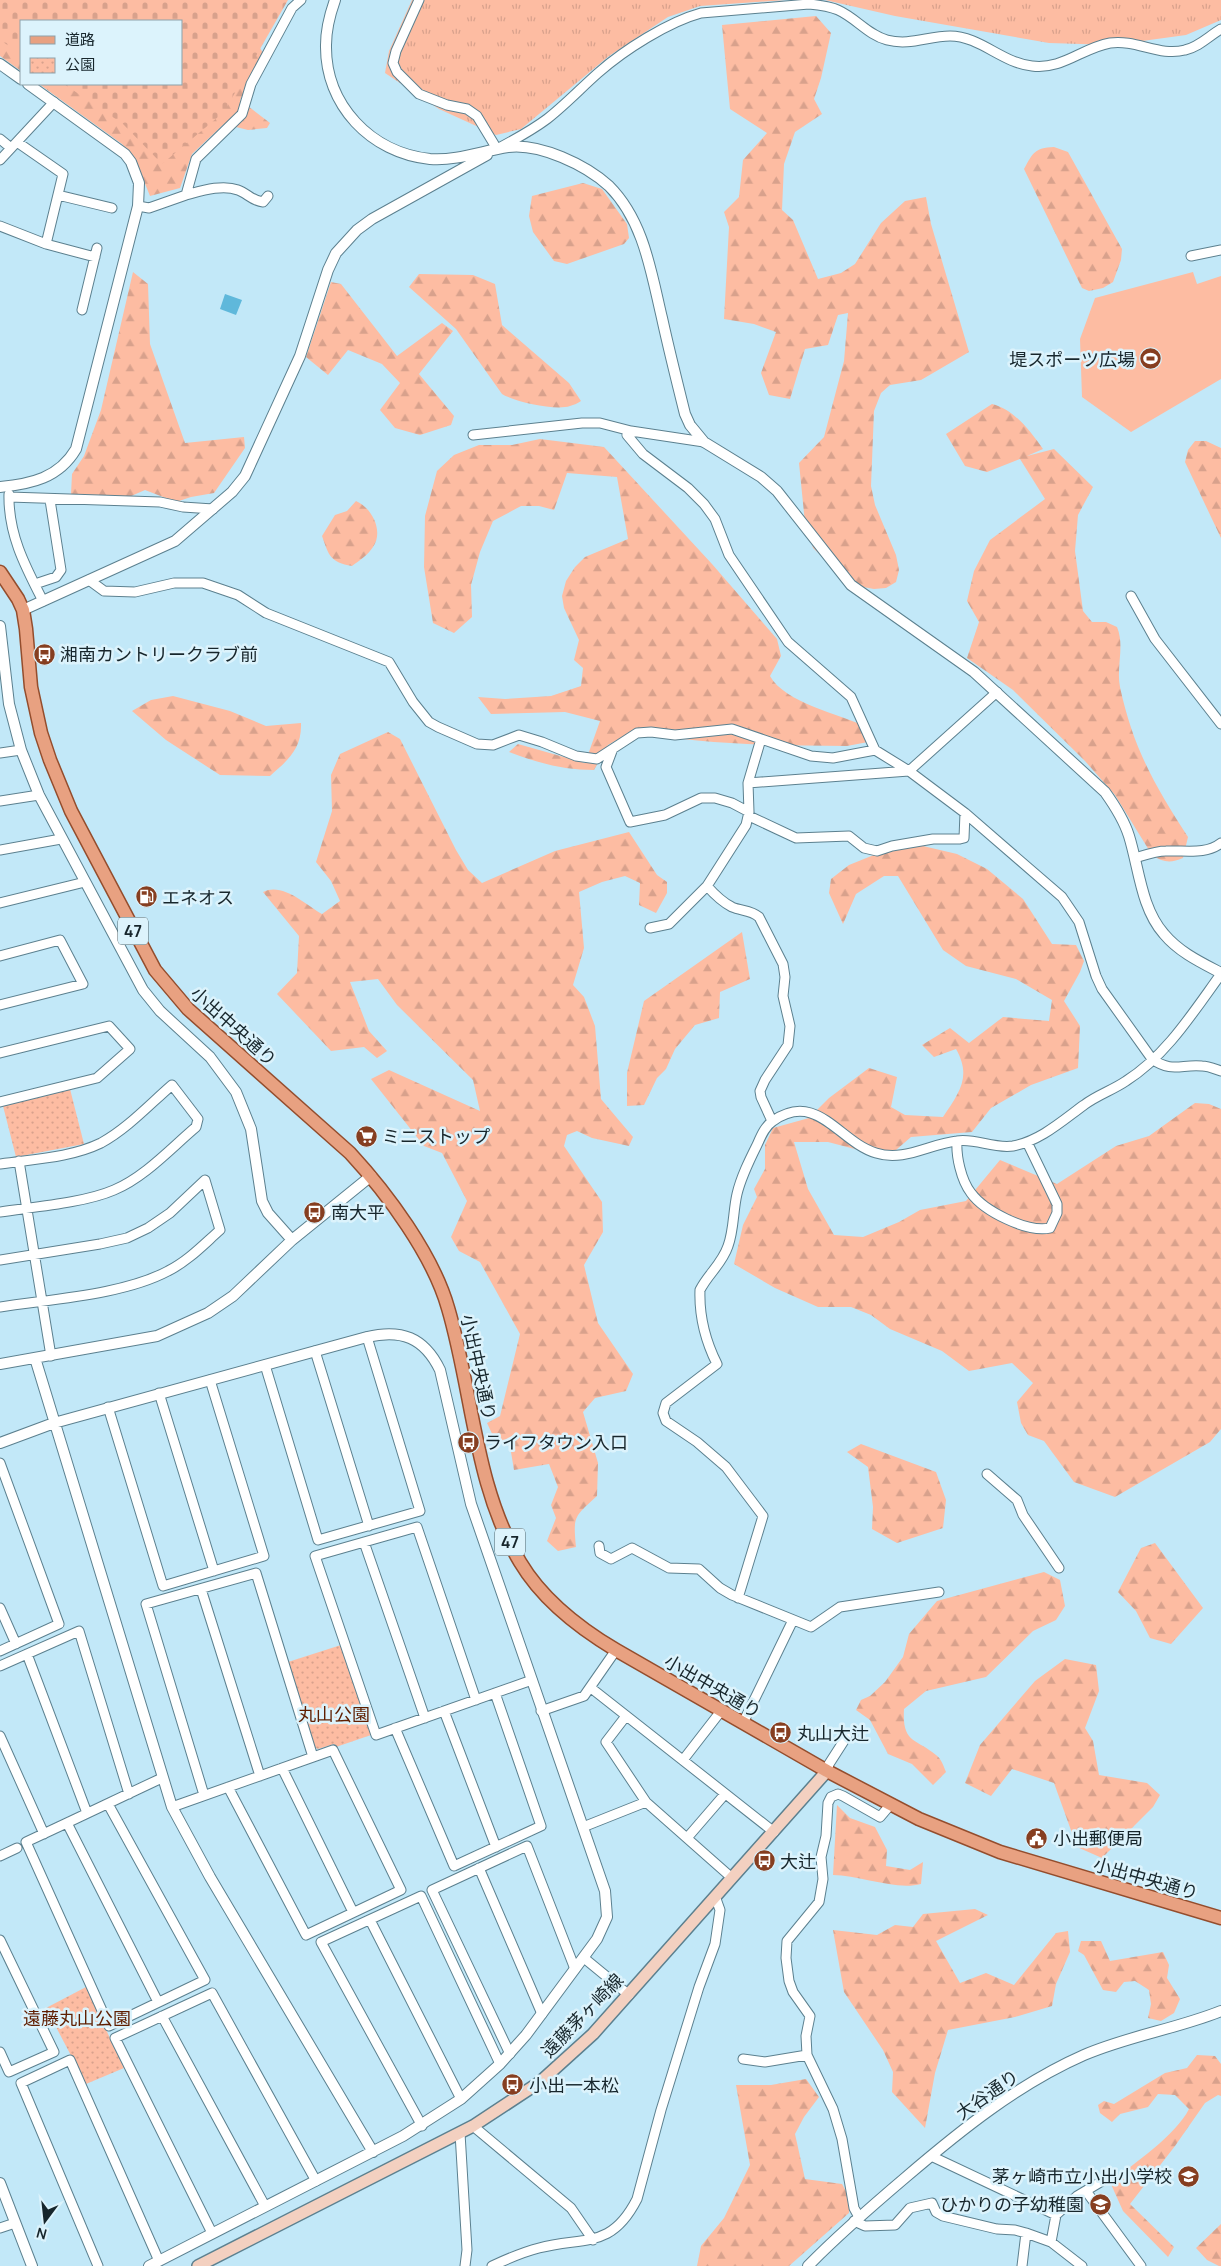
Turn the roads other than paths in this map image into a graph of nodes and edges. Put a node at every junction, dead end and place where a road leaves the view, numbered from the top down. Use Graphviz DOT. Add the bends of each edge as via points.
graph roads {
  1 [pos="301,0"];
  2 [pos="334,0"];
  3 [pos="419,0"];
  4 [pos="1221,29"];
  5 [pos="0,64"];
  6 [pos="20,78"];
  7 [pos="29,85"];
  8 [pos="54,102"];
  9 [pos="0,139"];
  10 [pos="14,145"];
  11 [pos="497,149"];
  12 [pos="0,160"];
  13 [pos="58,195"];
  14 [pos="186,195"];
  15 [pos="268,196"];
  16 [pos="138,206"];
  17 [pos="112,208"];
  18 [pos="0,226"];
  19 [pos="46,244"];
  20 [pos="1221,250"];
  21 [pos="1191,256"];
  22 [pos="82,310"];
  23 [pos="631,431"];
  24 [pos="472,435"];
  25 [pos="704,442"];
  26 [pos="4,486"];
  27 [pos="9,497"];
  28 [pos="50,500"];
  29 [pos="213,509"];
  30 [pos="0,572"];
  31 [pos="89,580"];
  32 [pos="34,584"];
  33 [pos="1131,596"];
  34 [pos="43,601"];
  35 [pos="22,610"];
  36 [pos="0,626"];
  37 [pos="2,661"];
  38 [pos="997,692"];
  39 [pos="5,705"];
  40 [pos="1221,724"];
  41 [pos="761,739"];
  42 [pos="21,750"];
  43 [pos="612,750"];
  44 [pos="875,750"];
  45 [pos="0,753"];
  46 [pos="909,772"];
  47 [pos="748,783"];
  48 [pos="39,795"];
  49 [pos="0,801"];
  50 [pos="965,813"];
  51 [pos="749,814"];
  52 [pos="61,838"];
  53 [pos="1221,843"];
  54 [pos="0,850"];
  55 [pos="1135,858"];
  56 [pos="85,882"];
  57 [pos="707,886"];
  58 [pos="0,903"];
  59 [pos="650,928"];
  60 [pos="0,956"];
  61 [pos="1221,973"];
  62 [pos="0,1005"];
  63 [pos="0,1054"];
  64 [pos="1152,1059"];
  65 [pos="1221,1071"];
  66 [pos="0,1102"];
  67 [pos="772,1121"];
  68 [pos="957,1141"];
  69 [pos="1028,1142"];
  70 [pos="19,1161"];
  71 [pos="0,1164"];
  72 [pos="371,1176"];
  73 [pos="27,1208"];
  74 [pos="0,1212"];
  75 [pos="292,1240"];
  76 [pos="34,1254"];
  77 [pos="0,1260"];
  78 [pos="42,1300"];
  79 [pos="0,1307"];
  80 [pos="367,1337"];
  81 [pos="315,1351"];
  82 [pos="51,1356"];
  83 [pos="35,1358"];
  84 [pos="0,1364"];
  85 [pos="264,1365"];
  86 [pos="210,1380"];
  87 [pos="159,1393"];
  88 [pos="108,1408"];
  89 [pos="54,1423"];
  90 [pos="0,1443"];
  91 [pos="0,1463"];
  92 [pos="987,1474"];
  93 [pos="369,1526"];
  94 [pos="364,1542"];
  95 [pos="600,1546"];
  96 [pos="1059,1568"];
  97 [pos="214,1571"];
  98 [pos="201,1589"];
  99 [pos="939,1592"];
  100 [pos="738,1598"];
  101 [pos="0,1608"];
  102 [pos="793,1620"];
  103 [pos="16,1644"];
  104 [pos="616,1650"];
  105 [pos="0,1651"];
  106 [pos="27,1654"];
  107 [pos="0,1666"];
  108 [pos="532,1680"];
  109 [pos="591,1688"];
  110 [pos="495,1693"];
  111 [pos="476,1700"];
  112 [pos="444,1711"];
  113 [pos="541,1711"];
  114 [pos="722,1712"];
  115 [pos="626,1716"];
  116 [pos="425,1718"];
  117 [pos="743,1723"];
  118 [pos="396,1728"];
  119 [pos="0,1736"];
  120 [pos="847,1736"];
  121 [pos="313,1757"];
  122 [pos="683,1760"];
  123 [pos="282,1768"];
  124 [pos="827,1771"];
  125 [pos="260,1776"];
  126 [pos="162,1778"];
  127 [pos="228,1787"];
  128 [pos="129,1794"];
  129 [pos="725,1794"];
  130 [pos="204,1795"];
  131 [pos="646,1802"];
  132 [pos="108,1804"];
  133 [pos="891,1804"];
  134 [pos="172,1807"];
  135 [pos="87,1813"];
  136 [pos="67,1823"];
  137 [pos="583,1827"];
  138 [pos="774,1832"];
  139 [pos="44,1834"];
  140 [pos="687,1838"];
  141 [pos="496,1847"];
  142 [pos="17,1848"];
  143 [pos="0,1856"];
  144 [pos="479,1868"];
  145 [pos="732,1878"];
  146 [pos="715,1896"];
  147 [pos="353,1912"];
  148 [pos="1220,1916"];
  149 [pos="370,1920"];
  150 [pos="0,1940"];
  151 [pos="584,1958"];
  152 [pos="576,1969"];
  153 [pos="629,1994"];
  154 [pos="158,2002"];
  155 [pos="1221,2010"];
  156 [pos="542,2014"];
  157 [pos="162,2016"];
  158 [pos="0,2052"];
  159 [pos="510,2054"];
  160 [pos="807,2055"];
  161 [pos="743,2059"];
  162 [pos="500,2064"];
  163 [pos="461,2098"];
  164 [pos="422,2126"];
  165 [pos="473,2126"];
  166 [pos="460,2132"];
  167 [pos="373,2152"];
  168 [pos="931,2156"];
  169 [pos="1108,2177"];
  170 [pos="316,2181"];
  171 [pos="0,2183"];
  172 [pos="1086,2191"];
  173 [pos="265,2206"];
  174 [pos="1056,2215"];
  175 [pos="857,2219"];
  176 [pos="15,2223"];
  177 [pos="0,2228"];
  178 [pos="212,2233"];
  179 [pos="1026,2233"];
  180 [pos="593,2240"];
  181 [pos="1050,2242"];
  182 [pos="159,2261"];
  183 [pos="32,2266"];
  184 [pos="98,2266"];
  185 [pos="149,2266"];
  186 [pos="198,2266"];
  187 [pos="465,2266"];
  188 [pos="492,2266"];
  189 [pos="808,2266"];
  190 [pos="1022,2266"];
  191 [pos="1082,2266"];
  192 [pos="1141,2266"];
  1 -- 14 [label="street" via="292,8 250,84 242,114 196,159"];
  2 -- 11 [label="street" via="326,44 332,85 340,104 369,136 390,149 432,159 451,159"];
  3 -- 11 [label="street" via="396,51 393,63 397,72 419,94 467,109 477,116"];
  4 -- 11 [label="street" via="1185,50 1171,52 1133,43 1112,43 1096,46 1049,67 1015,63 963,38 949,36 910,43 885,40 827,6 809,4 701,14 668,25 611,63 530,132"];
  5 -- 6 [label="street"];
  7 -- 8 [label="street"];
  8 -- 10 [label="street"];
  8 -- 16 [label="street" via="114,145 131,162 140,183"];
  9 -- 10 [label="street"];
  10 -- 12 [label="street"];
  10 -- 13 [label="street" via="63,174"];
  11 -- 25 [label="street" via="521,147 573,162 609,187 630,213 648,260 685,414"];
  11 -- 29 [label="street" via="387,210 357,230 336,253 300,356 245,476"];
  13 -- 17 [label="street"];
  13 -- 19 [label="street"];
  14 -- 15 [label="street" via="229,188 257,201 263,202"];
  14 -- 16 [label="street" via="149,208"];
  16 -- 26 [label="street" via="76,449 64,465 48,477 27,484"];
  18 -- 19 [label="street"];
  19 -- 22 [label="street" via="96,252"];
  20 -- 21 [label="street"];
  23 -- 24 [label="street" via="600,423 582,423"];
  23 -- 25 [label="street"];
  23 -- 44 [label="street" via="627,435 643,454 704,504 715,519 728,555 788,642 851,697"];
  25 -- 38 [label="street" via="761,477 777,491 851,585 974,672"];
  26 -- 27 [label="street"];
  27 -- 28 [label="street"];
  27 -- 32 [label="street" via="13,534"];
  28 -- 29 [label="street" via="160,502"];
  28 -- 32 [label="street" via="61,570 56,577"];
  29 -- 31 [label="street" via="175,541"];
  30 -- 35 [label="main road, 47"];
  31 -- 34 [label="street"];
  31 -- 43 [label="street" via="104,591 135,592 174,583 203,583 238,595 266,613 389,662 429,722 477,744 493,745 519,736 576,756 597,759"];
  32 -- 34 [label="street"];
  33 -- 40 [label="street" via="1155,639"];
  34 -- 35 [label="street"];
  35 -- 72 [label="main road, 小出中央通り / 47" via="31,687 50,760 71,811 155,970 188,1009 350,1153"];
  36 -- 37 [label="street"];
  37 -- 39 [label="street"];
  38 -- 46 [label="street"];
  38 -- 55 [label="street" via="1105,792 1129,834"];
  39 -- 42 [label="street"];
  41 -- 43 [label="street" via="732,729 675,735 651,732 638,733"];
  41 -- 44 [label="street" via="811,756 833,758"];
  41 -- 47 [label="street"];
  42 -- 45 [label="street"];
  42 -- 48 [label="street"];
  43 -- 51 [label="street" via="606,767 630,822 665,815 701,798 732,803"];
  44 -- 46 [label="street"];
  46 -- 47 [label="street"];
  46 -- 50 [label="street"];
  47 -- 51 [label="street"];
  48 -- 49 [label="street"];
  48 -- 52 [label="street"];
  50 -- 51 [label="street" via="964,838 933,839 877,851 864,848 849,836 796,838"];
  50 -- 64 [label="street" via="1072,909 1102,989"];
  51 -- 57 [label="street" via="746,826"];
  52 -- 54 [label="street"];
  52 -- 56 [label="street"];
  53 -- 55 [label="street" via="1200,851 1165,851"];
  55 -- 61 [label="street" via="1146,902 1162,933 1185,953"];
  56 -- 58 [label="street"];
  56 -- 75 [label="street" via="143,990 160,1012 210,1058 236,1092 251,1129 262,1201 268,1213"];
  57 -- 59 [label="street" via="669,924"];
  57 -- 67 [label="street" via="732,907 758,917 783,964 790,1036 760,1091"];
  60 -- 62 [label="street" via="60,940 83,984"];
  61 -- 64 [label="street" via="1183,1027"];
  63 -- 66 [label="street" via="109,1026 130,1049 97,1078"];
  64 -- 65 [label="street" via="1162,1066 1202,1066"];
  64 -- 69 [label="street" via="1126,1081"];
  67 -- 68 [label="street" via="786,1114 806,1111 827,1120 864,1148 892,1156"];
  67 -- 100 [label="street" via="742,1178 723,1260 700,1290 706,1342 716,1364 666,1403 663,1413 666,1421 726,1467 763,1516"];
  68 -- 69 [label="street" via="999,1147"];
  68 -- 69 [label="street" via="956,1150 971,1193 1003,1217 1025,1226 1050,1228 1055,1221 1056,1204"];
  70 -- 71 [label="street"];
  70 -- 73 [label="street"];
  70 -- 73 [label="street" via="64,1154 102,1142 172,1085 198,1119 196,1126 145,1171 114,1190"];
  72 -- 75 [label="street"];
  72 -- 104 [label="main road, 小出中央通り / 47" via="408,1228 437,1278 448,1308 496,1511 520,1562 540,1590 569,1617"];
  73 -- 74 [label="street"];
  73 -- 76 [label="street"];
  75 -- 82 [label="street" via="234,1296 181,1327 157,1336"];
  76 -- 77 [label="street"];
  76 -- 78 [label="street"];
  76 -- 78 [label="street" via="127,1238 170,1213 205,1180 220,1230 187,1258 151,1279 110,1290"];
  78 -- 79 [label="street"];
  78 -- 82 [label="street"];
  80 -- 81 [label="street"];
  80 -- 93 [label="street" via="420,1511"];
  80 -- 108 [label="street" via="394,1333 409,1337 433,1356 471,1504"];
  81 -- 85 [label="street"];
  81 -- 93 [label="street"];
  82 -- 83 [label="street"];
  83 -- 84 [label="street"];
  83 -- 89 [label="street"];
  85 -- 86 [label="street"];
  85 -- 93 [label="street" via="318,1540"];
  86 -- 87 [label="street"];
  86 -- 97 [label="street" via="264,1556"];
  87 -- 88 [label="street"];
  87 -- 97 [label="street"];
  88 -- 89 [label="street"];
  88 -- 97 [label="street" via="163,1586"];
  89 -- 90 [label="street"];
  89 -- 126 [label="street"];
  91 -- 103 [label="street" via="59,1624"];
  92 -- 96 [label="street" via="1017,1500 1023,1515"];
  94 -- 111 [label="street" via="417,1527"];
  94 -- 116 [label="street"];
  94 -- 118 [label="street" via="315,1556 376,1735"];
  95 -- 100 [label="street" via="600,1553 610,1559 632,1548 669,1568 700,1568 720,1588"];
  98 -- 121 [label="street" via="256,1573"];
  98 -- 125 [label="street"];
  98 -- 130 [label="street" via="146,1604"];
  99 -- 102 [label="street" via="840,1607 811,1627"];
  100 -- 102 [label="street"];
  101 -- 103 [label="street"];
  102 -- 117 [label="street"];
  103 -- 105 [label="street"];
  104 -- 109 [label="street"];
  104 -- 114 [label="main road, 小出中央通り / 47"];
  106 -- 107 [label="street"];
  106 -- 128 [label="street" via="79,1631"];
  106 -- 135 [label="street"];
  108 -- 110 [label="street"];
  108 -- 113 [label="street"];
  109 -- 113 [label="street" via="584,1696"];
  109 -- 115 [label="street"];
  110 -- 111 [label="street"];
  110 -- 141 [label="street" via="541,1826"];
  111 -- 112 [label="street"];
  112 -- 116 [label="street"];
  112 -- 141 [label="street"];
  113 -- 137 [label="street"];
  114 -- 117 [label="main road, 小出中央通り / 47"];
  114 -- 122 [label="street"];
  115 -- 122 [label="street"];
  115 -- 131 [label="street" via="606,1742"];
  116 -- 118 [label="street"];
  117 -- 124 [label="main road, 小出中央通り / 47"];
  118 -- 141 [label="street" via="454,1866"];
  119 -- 139 [label="street"];
  120 -- 124 [label="street"];
  121 -- 123 [label="street"];
  121 -- 147 [label="street" via="334,1750 401,1890"];
  122 -- 129 [label="street"];
  123 -- 125 [label="street"];
  123 -- 147 [label="street"];
  124 -- 133 [label="main road, 小出中央通り / 47"];
  124 -- 138 [label="main road, 遠藤茅ヶ崎線"];
  125 -- 127 [label="street"];
  126 -- 128 [label="street"];
  126 -- 134 [label="street"];
  127 -- 130 [label="street"];
  127 -- 147 [label="street" via="306,1935"];
  128 -- 132 [label="street"];
  129 -- 138 [label="street"];
  129 -- 140 [label="street"];
  130 -- 134 [label="street"];
  131 -- 137 [label="street"];
  131 -- 140 [label="street"];
  132 -- 135 [label="street"];
  132 -- 154 [label="street" via="205,1980"];
  133 -- 148 [label="main road, 小出中央通り / 47" via="1000,1852"];
  133 -- 160 [label="street" via="880,1816 838,1794 831,1796 828,1803 819,1902 787,1941 789,1981 810,2016"];
  134 -- 167 [label="street" via="205,1869"];
  135 -- 136 [label="street"];
  136 -- 139 [label="street"];
  136 -- 154 [label="street"];
  137 -- 151 [label="street" via="607,1906 603,1928"];
  138 -- 145 [label="main road, 遠藤茅ヶ崎線"];
  139 -- 154 [label="street" via="26,1842 109,2026"];
  140 -- 145 [label="street"];
  142 -- 143 [label="street"];
  144 -- 152 [label="street" via="526,1846"];
  144 -- 156 [label="street"];
  144 -- 159 [label="street" via="432,1890"];
  145 -- 146 [label="main road, 遠藤茅ヶ崎線"];
  146 -- 153 [label="main road, 遠藤茅ヶ崎線"];
  146 -- 180 [label="street" via="720,1910 715,1944 667,2091 637,2199 623,2220"];
  149 -- 162 [label="street" via="421,1896"];
  149 -- 163 [label="street"];
  149 -- 164 [label="street" via="321,1942"];
  150 -- 158 [label="street" via="54,2052 9,2072"];
  151 -- 152 [label="street"];
  151 -- 153 [label="street"];
  152 -- 156 [label="street"];
  153 -- 165 [label="main road, 遠藤茅ヶ崎線" via="569,2058 531,2088"];
  155 -- 168 [label="street, 大谷通り" via="1192,2022 1106,2046 1036,2079"];
  156 -- 159 [label="street"];
  157 -- 170 [label="street" via="212,1993"];
  157 -- 173 [label="street"];
  157 -- 178 [label="street" via="115,2038"];
  159 -- 162 [label="street"];
  160 -- 161 [label="street" via="765,2062"];
  160 -- 175 [label="street" via="833,2109"];
  162 -- 163 [label="street"];
  163 -- 164 [label="street"];
  164 -- 167 [label="street"];
  165 -- 166 [label="main road, 遠藤茅ヶ崎線"];
  165 -- 180 [label="street" via="571,2208"];
  166 -- 186 [label="main road, 遠藤茅ヶ崎線"];
  166 -- 187 [label="street" via="467,2250"];
  167 -- 170 [label="street"];
  168 -- 174 [label="street"];
  168 -- 175 [label="street, 大谷通り"];
  169 -- 172 [label="street"];
  170 -- 173 [label="street"];
  171 -- 176 [label="street"];
  172 -- 174 [label="street"];
  172 -- 192 [label="street"];
  173 -- 178 [label="street"];
  174 -- 181 [label="street"];
  175 -- 179 [label="street" via="865,2226 895,2225 910,2208 932,2203 936,2212 943,2216"];
  175 -- 189 [label="street, 大谷通り"];
  176 -- 177 [label="street"];
  176 -- 183 [label="street"];
  178 -- 182 [label="street"];
  179 -- 181 [label="street"];
  179 -- 190 [label="street"];
  180 -- 188 [label="street" via="540,2248"];
  181 -- 191 [label="street"];
  182 -- 184 [label="street" via="70,2060 21,2083"];
  182 -- 185 [label="street"];
}
